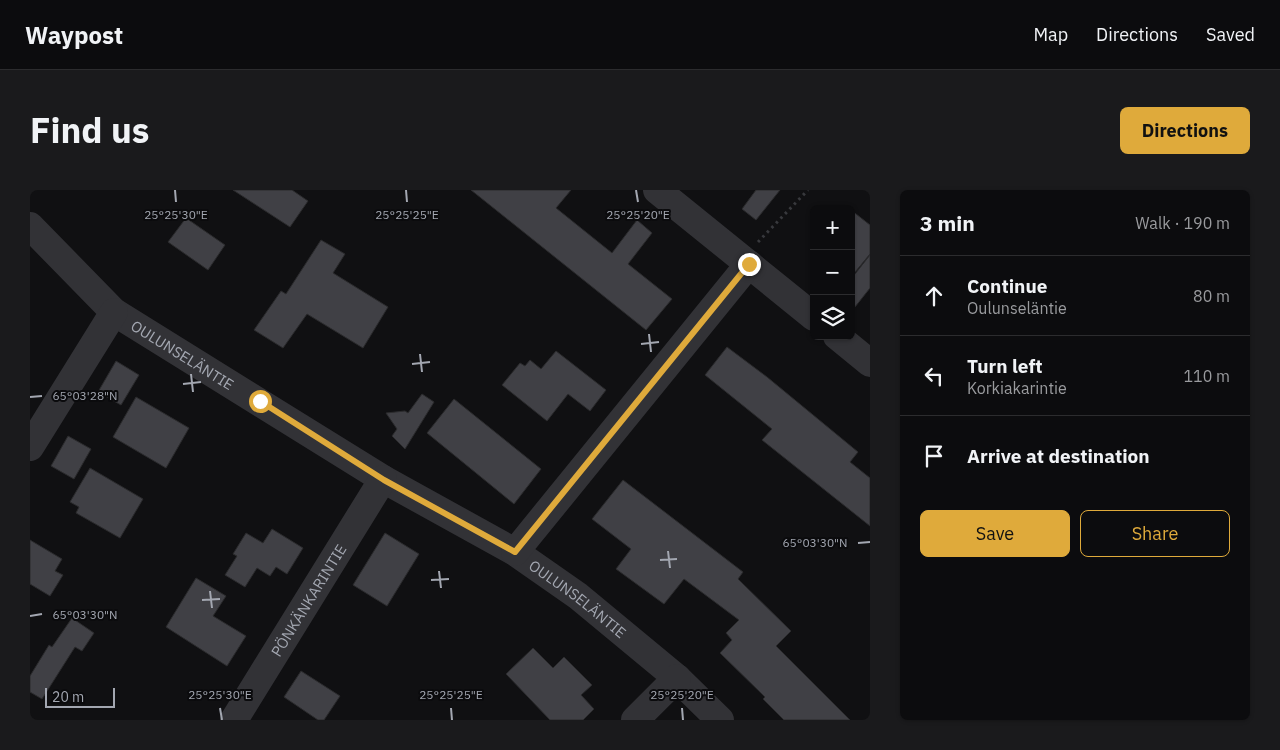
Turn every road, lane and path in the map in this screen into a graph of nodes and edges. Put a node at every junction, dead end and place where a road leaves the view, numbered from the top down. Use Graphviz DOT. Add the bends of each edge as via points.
graph roads {
  1 [pos="657,190"];
  2 [pos="808,190"];
  3 [pos="30,226"];
  4 [pos="746,261"];
  5 [pos="114,312"];
  6 [pos="810,314"];
  7 [pos="842,340"];
  8 [pos="870,364"];
  9 [pos="30,447"];
  10 [pos="384,480"];
  11 [pos="515,552"];
  12 [pos="677,678"];
  13 [pos="234,720"];
  14 [pos="635,720"];
  15 [pos="720,720"];
  1 -- 4 [label="street"];
  2 -- 4 [label="path"];
  3 -- 5 [label="street, OULUNSELÄNTIE"];
  4 -- 6 [label="street"];
  4 -- 11 [label="street"];
  5 -- 9 [label="street"];
  5 -- 10 [label="street, OULUNSELÄNTIE"];
  7 -- 8 [label="street"];
  10 -- 11 [label="street, OULUNSELÄNTIE"];
  10 -- 13 [label="street, PÖNKÄNKARINTIE"];
  11 -- 12 [label="street, OULUNSELÄNTIE" via="578,596"];
  12 -- 14 [label="street"];
  12 -- 15 [label="street, OULUNSELÄNTIE"];
}
